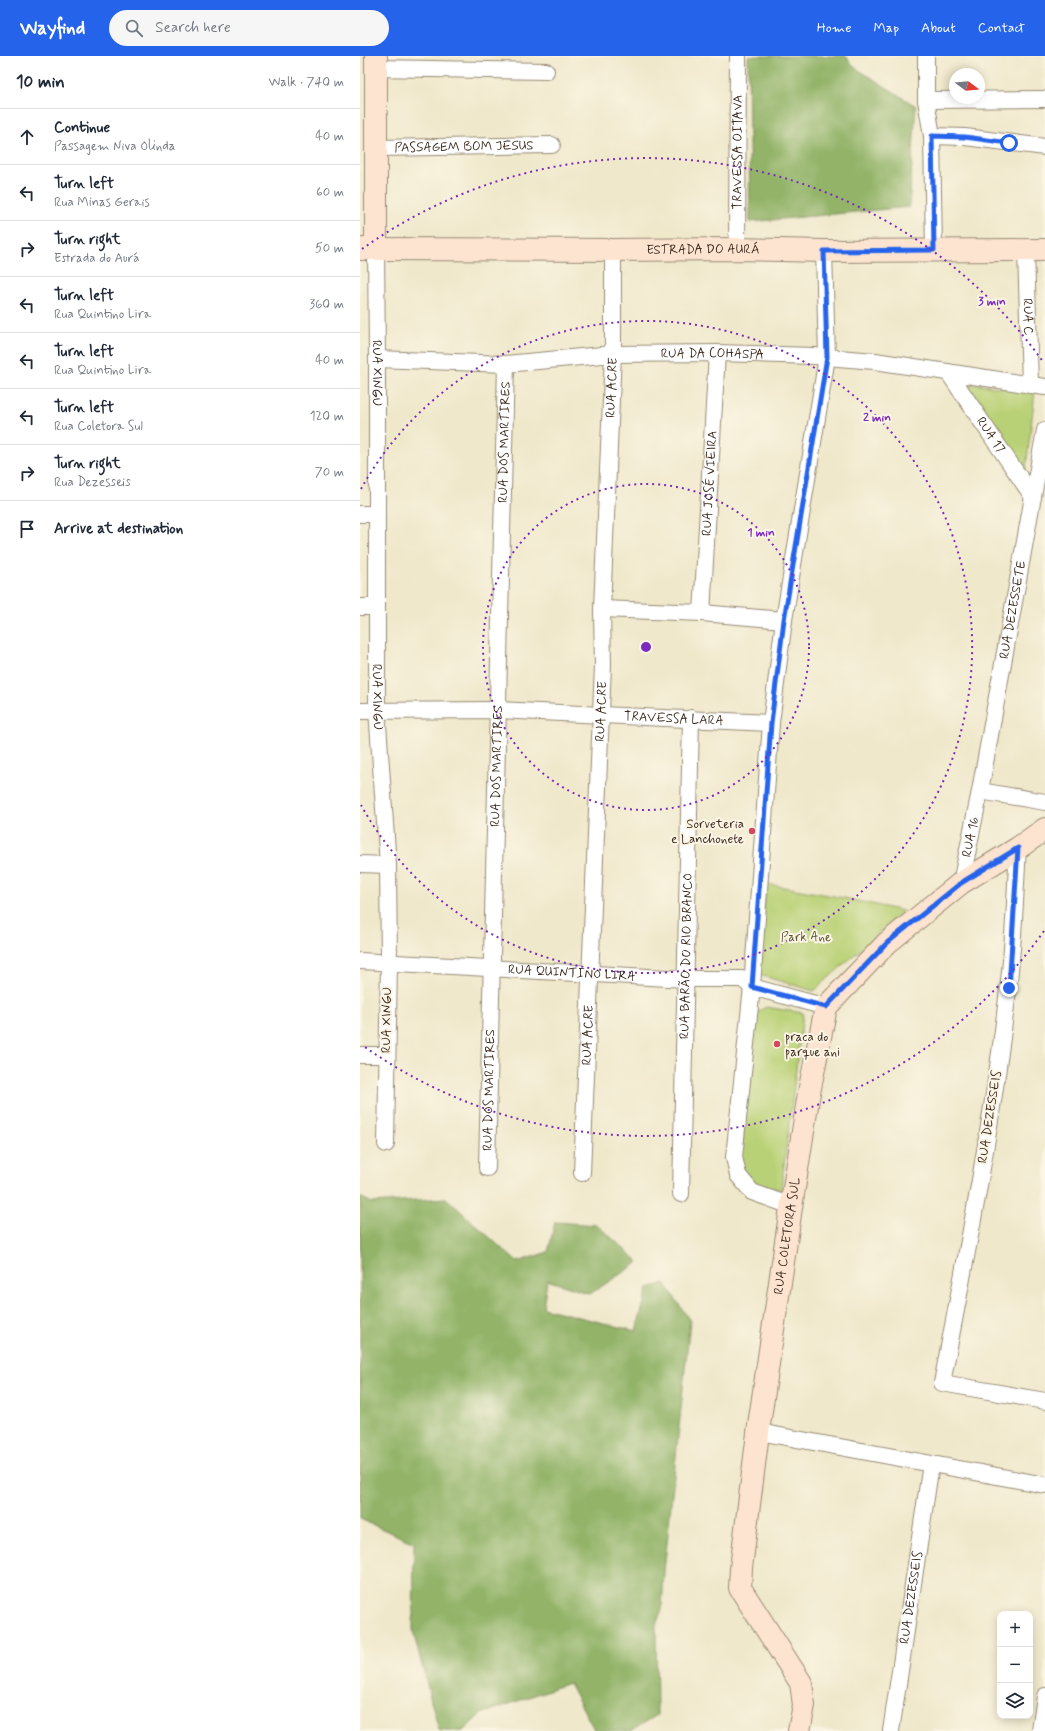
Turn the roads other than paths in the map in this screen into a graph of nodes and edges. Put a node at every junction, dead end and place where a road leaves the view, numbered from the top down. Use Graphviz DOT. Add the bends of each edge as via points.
graph roads {
  1 [pos="738,56"];
  2 [pos="926,56"];
  3 [pos="376,62"];
  4 [pos="546,71"];
  5 [pos="1045,99"];
  6 [pos="926,100"];
  7 [pos="932,136"];
  8 [pos="552,146"];
  9 [pos="1045,147"];
  10 [pos="376,148"];
  11 [pos="737,248"];
  12 [pos="368,249"];
  13 [pos="613,250"];
  14 [pos="934,250"];
  15 [pos="1035,250"];
  16 [pos="824,251"];
  17 [pos="717,353"];
  18 [pos="613,354"];
  19 [pos="827,357"];
  20 [pos="378,359"];
  21 [pos="506,364"];
  22 [pos="948,372"];
  23 [pos="1038,386"];
  24 [pos="1045,430"];
  25 [pos="1033,497"];
  26 [pos="360,514"];
  27 [pos="377,514"];
  28 [pos="360,607"];
  29 [pos="377,607"];
  30 [pos="602,609"];
  31 [pos="702,613"];
  32 [pos="784,620"];
  33 [pos="377,710"];
  34 [pos="498,710"];
  35 [pos="360,711"];
  36 [pos="600,715"];
  37 [pos="691,718"];
  38 [pos="771,723"];
  39 [pos="980,791"];
  40 [pos="1045,802"];
  41 [pos="1045,829"];
  42 [pos="1018,848"];
  43 [pos="360,864"];
  44 [pos="388,865"];
  45 [pos="961,883"];
  46 [pos="360,961"];
  47 [pos="389,962"];
  48 [pos="491,969"];
  49 [pos="589,974"];
  50 [pos="686,979"];
  51 [pos="752,987"];
  52 [pos="826,1007"];
  53 [pos="360,1055"];
  54 [pos="386,1055"];
  55 [pos="386,1144"];
  56 [pos="487,1168"];
  57 [pos="582,1174"];
  58 [pos="681,1194"];
  59 [pos="791,1206"];
  60 [pos="1045,1401"];
  61 [pos="758,1432"];
  62 [pos="931,1464"];
  63 [pos="1045,1484"];
  64 [pos="1045,1696"];
  65 [pos="799,1731"];
  66 [pos="892,1731"];
  67 [pos="1040,1731"];
  1 -- 11 [label="street, TRAVESSA OITAVA"];
  2 -- 6 [label="street"];
  3 -- 4 [label="street"];
  3 -- 10 [label="street"];
  5 -- 6 [label="street"];
  6 -- 7 [label="street"];
  7 -- 9 [label="street" via="965,137"];
  7 -- 14 [label="street"];
  8 -- 10 [label="street, PASSAGEM BOM JESUS"];
  10 -- 12 [label="street"];
  11 -- 13 [label="street, ESTRADA DO AURÁ"];
  11 -- 16 [label="street, ESTRADA DO AURÁ"];
  12 -- 13 [label="street, ESTRADA DO AURÁ"];
  12 -- 20 [label="street, RUA XINGU"];
  13 -- 18 [label="street, RUA ACRE"];
  14 -- 15 [label="street, ESTRADA DO AURÁ"];
  14 -- 16 [label="street, ESTRADA DO AURÁ"];
  15 -- 23 [label="street, RUA C"];
  16 -- 19 [label="street"];
  17 -- 18 [label="street, RUA DA COHASPA"];
  17 -- 19 [label="street, RUA DA COHASPA"];
  17 -- 31 [label="street, RUA JOSÉ VIEIRA"];
  18 -- 21 [label="street, RUA DA COHASPA"];
  18 -- 30 [label="street, RUA ACRE"];
  19 -- 22 [label="street, RUA DA COHASPA"];
  19 -- 32 [label="street"];
  20 -- 21 [label="street, RUA DA COHASPA"];
  20 -- 27 [label="street, RUA XINGU" via="370,479"];
  21 -- 34 [label="street, RUA DOS MARTIRES"];
  22 -- 23 [label="street, RUA DA COHASPA"];
  22 -- 25 [label="street, RUA 17"];
  24 -- 25 [label="street, RUA DEZESSETE"];
  25 -- 39 [label="street, RUA DEZESSETE"];
  26 -- 27 [label="street"];
  27 -- 29 [label="street, RUA XINGU"];
  28 -- 29 [label="street"];
  29 -- 33 [label="street, RUA XINGU"];
  30 -- 31 [label="street"];
  30 -- 36 [label="street, RUA ACRE" via="603,665"];
  31 -- 32 [label="street"];
  32 -- 38 [label="street"];
  33 -- 34 [label="street, TRAVESSA LARA"];
  33 -- 35 [label="street, TRAVESSA LARA"];
  33 -- 44 [label="street, RUA XINGU"];
  34 -- 36 [label="street, TRAVESSA LARA"];
  34 -- 48 [label="street, RUA DOS MARTIRES"];
  36 -- 37 [label="street, TRAVESSA LARA"];
  36 -- 49 [label="street, RUA ACRE"];
  37 -- 38 [label="street, TRAVESSA LARA"];
  37 -- 50 [label="street, RUA BARÃO DO RIO BRANCO"];
  38 -- 51 [label="street"];
  39 -- 40 [label="street"];
  39 -- 45 [label="street, RUA 16"];
  41 -- 42 [label="street"];
  42 -- 45 [label="street"];
  42 -- 60 [label="street, RUA DEZESSEIS" via="1009,988 998,1069 942,1383"];
  43 -- 44 [label="street"];
  44 -- 47 [label="street, RUA XINGU"];
  45 -- 52 [label="street" via="887,943"];
  46 -- 47 [label="street, RUA QUINTINO LIRA"];
  47 -- 48 [label="street, RUA QUINTINO LIRA"];
  47 -- 54 [label="street, RUA XINGU"];
  48 -- 49 [label="street, RUA QUINTINO LIRA"];
  48 -- 56 [label="street, RUA DOS MARTIRES"];
  49 -- 50 [label="street, RUA QUINTINO LIRA"];
  49 -- 57 [label="street, RUA ACRE"];
  50 -- 51 [label="street, RUA QUINTINO LIRA" via="742,980"];
  50 -- 58 [label="street, RUA BARÃO DO RIO BRANCO"];
  51 -- 52 [label="street, RUA QUINTINO LIRA"];
  51 -- 59 [label="street" via="734,1157 738,1175 752,1192"];
  52 -- 59 [label="street, RUA COLETORA SUL"];
  53 -- 54 [label="street"];
  54 -- 55 [label="street, RUA XINGU"];
  59 -- 61 [label="street, RUA COLETORA SUL"];
  61 -- 62 [label="street"];
  61 -- 65 [label="street, RUA COLETORA SUL" via="740,1588 801,1683 804,1705"];
  62 -- 63 [label="street"];
  62 -- 66 [label="street, RUA DEZESSEIS"];
  64 -- 67 [label="street"];
}
